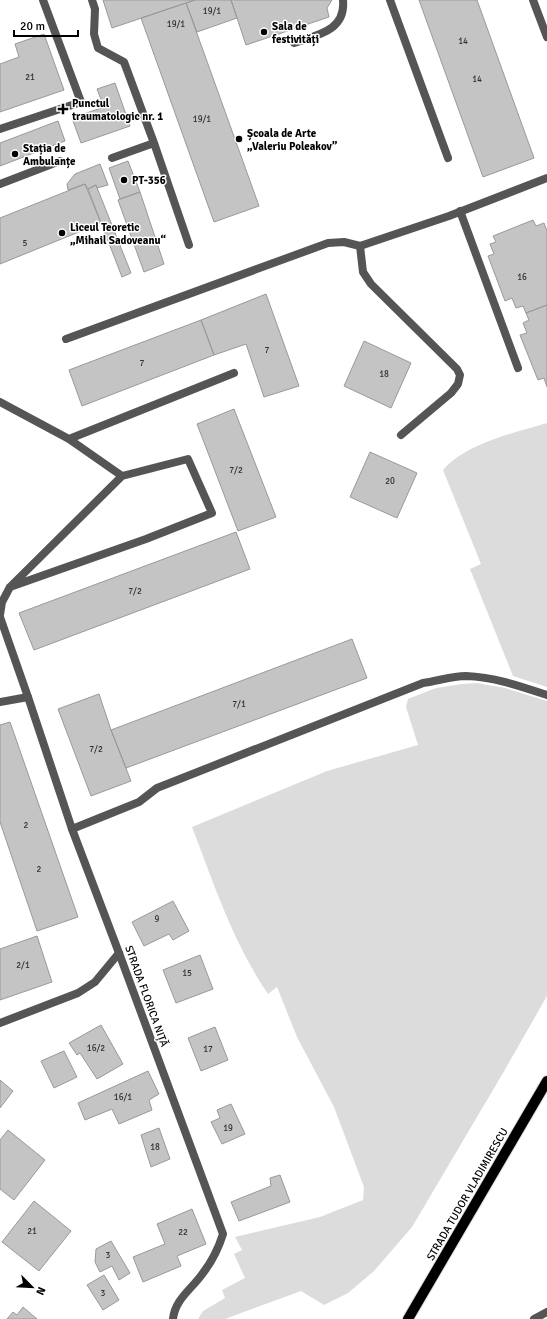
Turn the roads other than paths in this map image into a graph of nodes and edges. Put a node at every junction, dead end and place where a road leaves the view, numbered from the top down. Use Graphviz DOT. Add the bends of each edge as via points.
graph roads {
  1 [pos="42,0"];
  2 [pos="92,0"];
  3 [pos="343,0"];
  4 [pos="390,0"];
  5 [pos="533,0"];
  6 [pos="547,37"];
  7 [pos="294,43"];
  8 [pos="0,129"];
  9 [pos="154,143"];
  10 [pos="112,158"];
  11 [pos="448,158"];
  12 [pos="60,162"];
  13 [pos="547,178"];
  14 [pos="0,184"];
  15 [pos="460,211"];
  16 [pos="189,245"];
  17 [pos="360,246"];
  18 [pos="66,339"];
  19 [pos="518,368"];
  20 [pos="234,373"];
  21 [pos="0,402"];
  22 [pos="401,435"];
  23 [pos="69,439"];
  24 [pos="122,476"];
  25 [pos="10,587"];
  26 [pos="0,616"];
  27 [pos="547,695"];
  28 [pos="28,697"];
  29 [pos="0,702"];
  30 [pos="72,829"];
  31 [pos="119,953"];
  32 [pos="0,1023"];
  33 [pos="547,1081"];
  34 [pos="547,1312"];
  35 [pos="172,1319"];
  36 [pos="408,1319"];
  37 [pos="534,1319"];
  1 -- 8 [label="street" via="81,102"];
  2 -- 9 [label="street" via="95,9 94,34 98,48 124,62"];
  3 -- 7 [label="street" via="343,13 337,25 327,32"];
  4 -- 11 [label="street"];
  5 -- 6 [label="street"];
  9 -- 10 [label="street"];
  9 -- 16 [label="street"];
  12 -- 14 [label="street"];
  13 -- 15 [label="street"];
  15 -- 17 [label="street"];
  15 -- 19 [label="street"];
  17 -- 18 [label="street" via="344,242 328,243"];
  17 -- 22 [label="street" via="363,272 371,284 458,369 460,375 458,384 451,393"];
  20 -- 23 [label="street"];
  21 -- 23 [label="street"];
  23 -- 24 [label="street"];
  24 -- 25 [label="street"];
  24 -- 25 [label="street" via="188,460 212,513"];
  25 -- 26 [label="street" via="2,602"];
  26 -- 28 [label="street, STRADA FLORICA NIȚĂ"];
  27 -- 30 [label="street" via="501,680 464,676 423,683 157,788 139,802"];
  28 -- 29 [label="street"];
  28 -- 30 [label="street, STRADA FLORICA NIȚĂ"];
  30 -- 31 [label="street, STRADA FLORICA NIȚĂ"];
  31 -- 32 [label="street" via="96,982 78,993"];
  31 -- 35 [label="street, STRADA FLORICA NIȚĂ" via="223,1234 218,1251 202,1274 184,1293"];
  33 -- 36 [label="main road, STRADA TUDOR VLADIMIRESCU"];
  34 -- 37 [label="street"];
}
